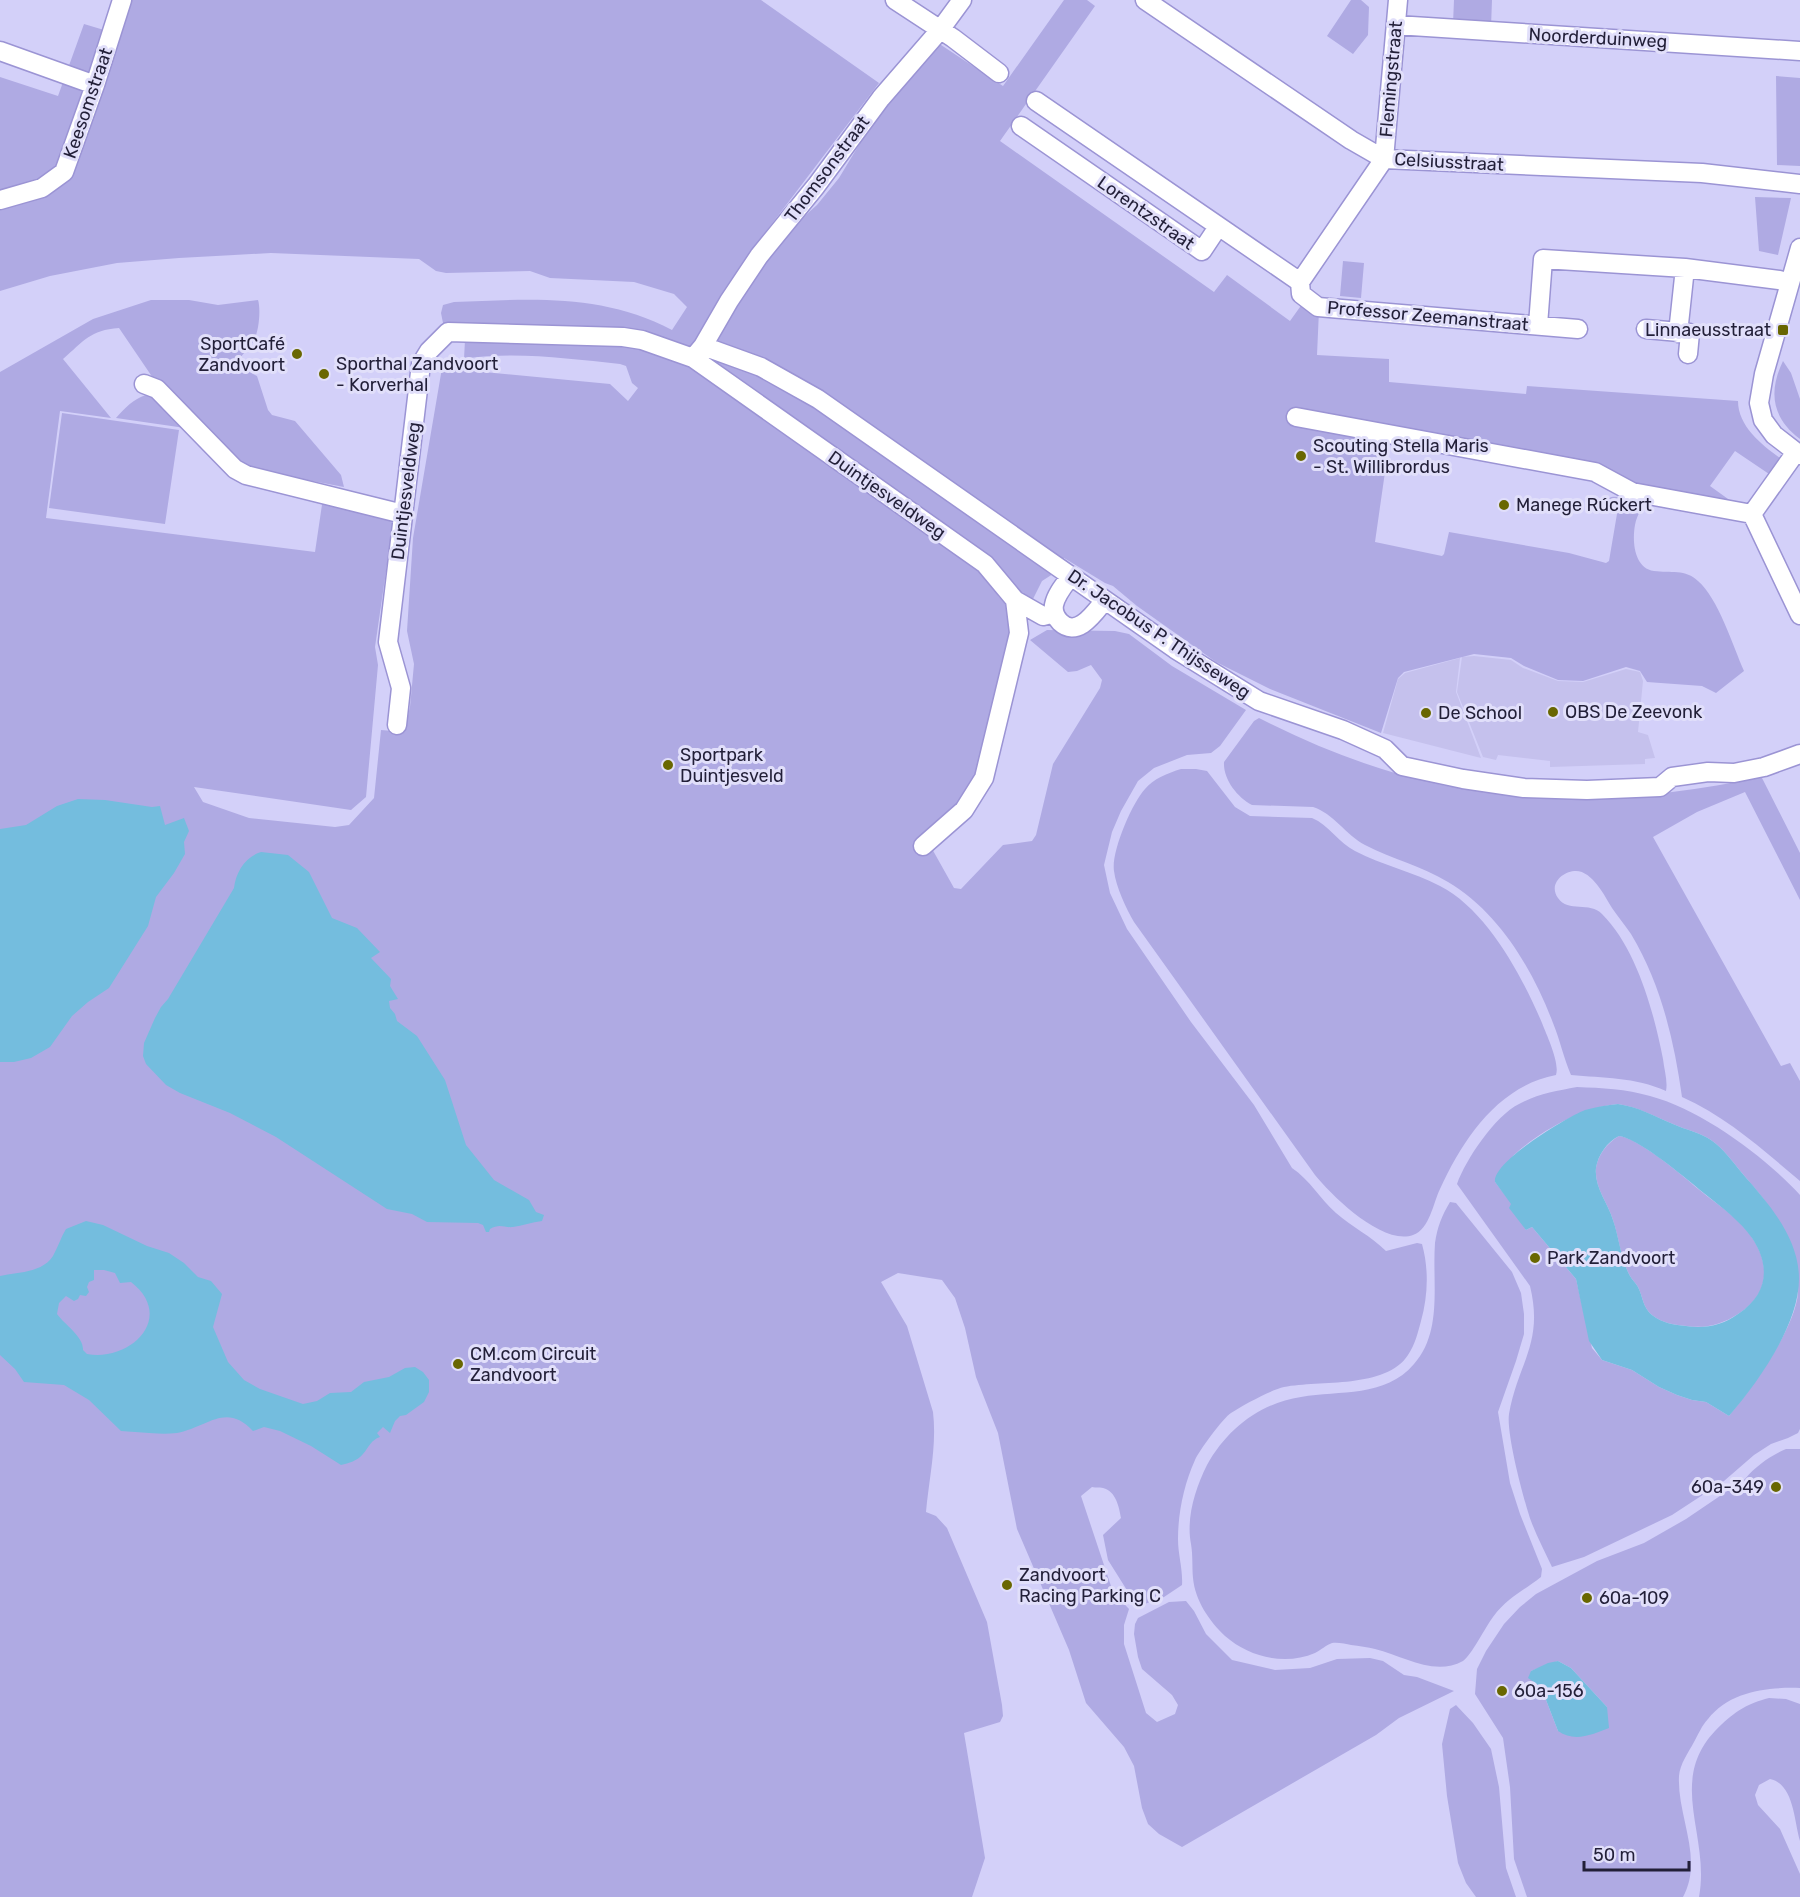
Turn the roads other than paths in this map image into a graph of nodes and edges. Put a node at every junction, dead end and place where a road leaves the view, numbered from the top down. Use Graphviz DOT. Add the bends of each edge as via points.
graph roads {
  1 [pos="122,0"];
  2 [pos="895,0"];
  3 [pos="962,0"];
  4 [pos="1145,0"];
  5 [pos="1398,0"];
  6 [pos="1396,25"];
  7 [pos="940,30"];
  8 [pos="0,51"];
  9 [pos="1800,51"];
  10 [pos="999,73"];
  11 [pos="96,84"];
  12 [pos="1036,101"];
  13 [pos="1021,126"];
  14 [pos="1082,132"];
  15 [pos="1066,157"];
  16 [pos="1384,159"];
  17 [pos="1800,184"];
  18 [pos="0,200"];
  19 [pos="1218,227"];
  20 [pos="1800,248"];
  21 [pos="1685,268"];
  22 [pos="1300,282"];
  23 [pos="1790,283"];
  24 [pos="1317,306"];
  25 [pos="1538,325"];
  26 [pos="1646,328"];
  27 [pos="1578,329"];
  28 [pos="1678,333"];
  29 [pos="698,352"];
  30 [pos="1688,354"];
  31 [pos="144,384"];
  32 [pos="1296,417"];
  33 [pos="1798,454"];
  34 [pos="403,514"];
  35 [pos="1752,514"];
  36 [pos="1071,576"];
  37 [pos="1015,600"];
  38 [pos="1105,600"];
  39 [pos="1049,615"];
  40 [pos="1800,615"];
  41 [pos="1019,633"];
  42 [pos="397,725"];
  43 [pos="1800,754"];
  44 [pos="923,846"];
  1 -- 11 [label="street, Keesomstraat"];
  2 -- 7 [label="street"];
  3 -- 7 [label="street, Thomsonstraat"];
  4 -- 16 [label="street, Celsiusstraat"];
  5 -- 6 [label="street, Flemingstraat"];
  6 -- 9 [label="street, Noorderduinweg"];
  6 -- 16 [label="street, Flemingstraat"];
  7 -- 10 [label="street"];
  7 -- 29 [label="street, Thomsonstraat" via="881,98 759,256"];
  8 -- 11 [label="street"];
  11 -- 18 [label="street, Keesomstraat" via="64,172 42,188"];
  12 -- 14 [label="street, Lorentzstraat"];
  13 -- 15 [label="street, Lorentzstraat"];
  14 -- 15 [label="street"];
  14 -- 19 [label="street, Lorentzstraat"];
  15 -- 19 [label="street, Lorentzstraat" via="1202,251"];
  16 -- 17 [label="street, Celsiusstraat" via="1702,173"];
  16 -- 22 [label="street"];
  19 -- 22 [label="street, Lorentzstraat"];
  20 -- 23 [label="street"];
  21 -- 23 [label="street, Professor Zeemanstraat"];
  21 -- 25 [label="street, Professor Zeemanstraat" via="1543,259"];
  21 -- 28 [label="street"];
  22 -- 24 [label="street, Lorentzstraat" via="1301,294"];
  23 -- 33 [label="street" via="1759,403 1763,420 1774,435"];
  24 -- 25 [label="street, Professor Zeemanstraat"];
  25 -- 27 [label="street, Professor Zeemanstraat"];
  26 -- 28 [label="street"];
  28 -- 30 [label="street" via="1690,333"];
  29 -- 34 [label="street, Duintjesveldweg" via="623,337 448,332 422,364"];
  29 -- 36 [label="street, Dr. Jacobus P. Thijsseweg" via="761,367 818,399"];
  29 -- 37 [label="street, Duintjesveldweg" via="985,564"];
  31 -- 34 [label="street" via="157,389 235,469 246,475"];
  32 -- 35 [label="street" via="1595,472 1632,492"];
  33 -- 35 [label="street"];
  34 -- 42 [label="street, Duintjesveldweg" via="388,642 401,688"];
  35 -- 40 [label="street"];
  36 -- 38 [label="street, Dr. Jacobus P. Thijsseweg"];
  36 -- 39 [label="street"];
  37 -- 39 [label="street, Duintjesveldweg"];
  37 -- 41 [label="street"];
  38 -- 39 [label="street, Duintjesveldweg" via="1080,626 1064,625"];
  38 -- 43 [label="street, Dr. Jacobus P. Thijsseweg" via="1259,701 1385,749 1402,766 1524,788 1587,790 1660,787 1672,777 1734,773"];
  39 -- 41 [label="street"];
  41 -- 44 [label="street" via="984,778 964,810"];
}
